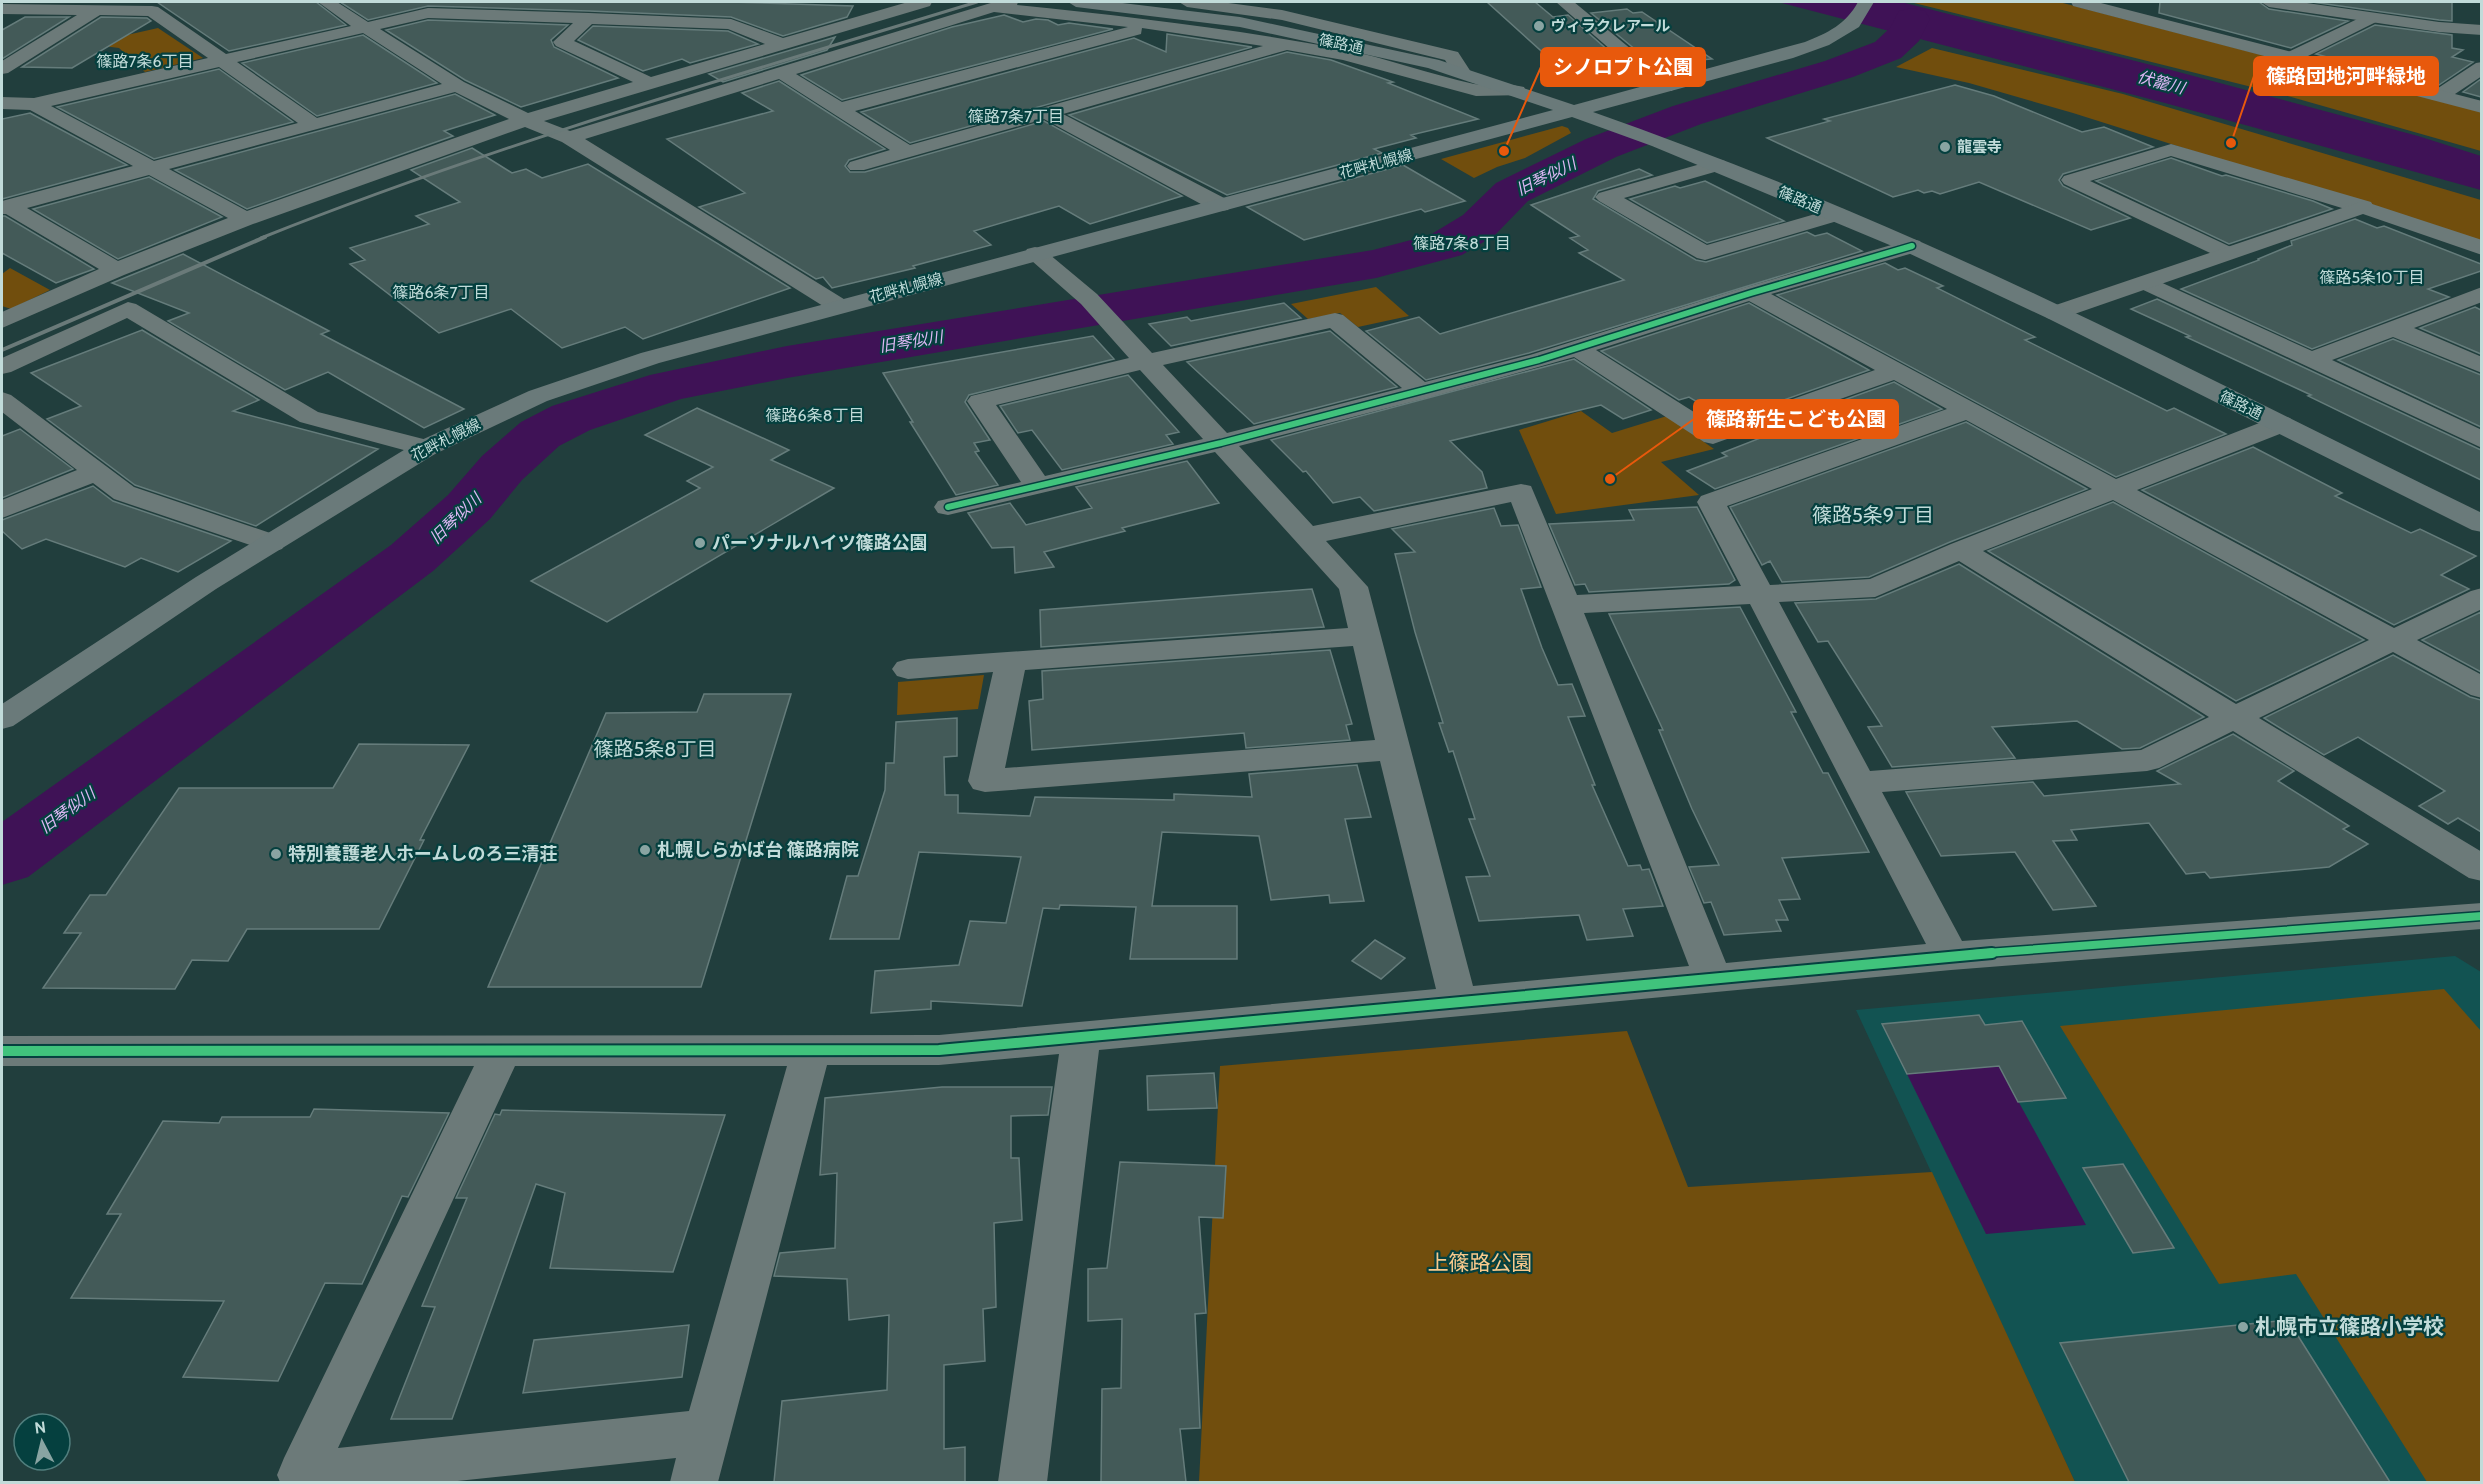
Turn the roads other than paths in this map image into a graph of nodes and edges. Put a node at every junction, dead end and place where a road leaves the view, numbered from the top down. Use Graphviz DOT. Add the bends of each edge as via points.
graph roads {
  1 [pos="326,2"];
  2 [pos="920,2"];
  3 [pos="1010,2"];
  4 [pos="1076,2"];
  5 [pos="1187,2"];
  6 [pos="1564,2"];
  7 [pos="1866,2"];
  8 [pos="2079,2"];
  9 [pos="2269,2"];
  10 [pos="992,7"];
  11 [pos="2,9"];
  12 [pos="97,10"];
  13 [pos="589,18"];
  14 [pos="2370,18"];
  15 [pos="1155,24"];
  16 [pos="365,25"];
  17 [pos="2481,30"];
  18 [pos="782,44"];
  19 [pos="1287,45"];
  20 [pos="2292,57"];
  21 [pos="221,60"];
  22 [pos="2481,67"];
  23 [pos="2,69"];
  24 [pos="780,72"];
  25 [pos="1462,72"];
  26 [pos="649,83"];
  27 [pos="457,86"];
  28 [pos="1665,87"];
  29 [pos="1517,91"];
  30 [pos="2439,96"];
  31 [pos="2,103"];
  32 [pos="34,104"];
  33 [pos="2481,107"];
  34 [pos="839,109"];
  35 [pos="1575,111"];
  36 [pos="1047,113"];
  37 [pos="526,120"];
  38 [pos="313,124"];
  39 [pos="569,138"];
  40 [pos="907,152"];
  41 [pos="1718,165"];
  42 [pos="857,166"];
  43 [pos="151,167"];
  44 [pos="1220,206"];
  45 [pos="5,207"];
  46 [pos="2363,207"];
  47 [pos="1836,214"];
  48 [pos="245,219"];
  49 [pos="1912,246"];
  50 [pos="2481,248"];
  51 [pos="2225,253"];
  52 [pos="1035,254"];
  53 [pos="116,270"];
  54 [pos="2147,283"];
  55 [pos="1751,293"];
  56 [pos="2481,294"];
  57 [pos="839,306"];
  58 [pos="2055,313"];
  59 [pos="2,321"];
  60 [pos="2393,328"];
  61 [pos="1577,348"];
  62 [pos="2310,360"];
  63 [pos="1147,361"];
  64 [pos="2481,366"];
  65 [pos="2,367"];
  66 [pos="1896,371"];
  67 [pos="1422,392"];
  68 [pos="2,400"];
  69 [pos="1968,410"];
  70 [pos="2281,424"];
  71 [pos="2481,440"];
  72 [pos="1221,443"];
  73 [pos="426,448"];
  74 [pos="96,472"];
  75 [pos="1038,486"];
  76 [pos="2118,490"];
  77 [pos="948,507"];
  78 [pos="2,510"];
  79 [pos="2481,524"];
  80 [pos="1307,536"];
  81 [pos="272,543"];
  82 [pos="1961,550"];
  83 [pos="1760,594"];
  84 [pos="2481,597"];
  85 [pos="1566,605"];
  86 [pos="1366,636"];
  87 [pos="2393,640"];
  88 [pos="1011,663"];
  89 [pos="908,669"];
  90 [pos="2481,688"];
  91 [pos="2234,718"];
  92 [pos="2,719"];
  93 [pos="1394,749"];
  94 [pos="1859,783"];
  95 [pos="2481,869"];
  96 [pos="2481,916"];
  97 [pos="1952,956"];
  98 [pos="1713,978"];
  99 [pos="1458,1002"];
  100 [pos="1081,1037"];
  101 [pos="502,1050"];
  102 [pos="811,1050"];
  103 [pos="2,1051"];
  104 [pos="707,1431"];
  105 [pos="694,1482"];
  106 [pos="1023,1482"];
  1 -- 16 [label="street"];
  2 -- 18 [label="street"];
  3 -- 10 [label="street"];
  4 -- 25 [label="main road, 篠路通" via="1240,22"];
  5 -- 25 [label="street" via="1337,18 1452,56"];
  6 -- 28 [label="street"];
  7 -- 28 [label="main road, 花畔札幌線" via="1855,23 1822,41"];
  8 -- 20 [label="street"];
  9 -- 14 [label="street"];
  10 -- 15 [label="street"];
  10 -- 24 [label="street"];
  11 -- 12 [label="street"];
  12 -- 21 [label="street" via="152,11"];
  12 -- 23 [label="street"];
  13 -- 16 [label="street" via="428,13"];
  13 -- 18 [label="street" via="731,24"];
  13 -- 26 [label="street" via="562,42"];
  14 -- 17 [label="street"];
  14 -- 20 [label="street"];
  15 -- 19 [label="street"];
  15 -- 34 [label="street"];
  16 -- 21 [label="street"];
  16 -- 27 [label="street"];
  18 -- 26 [label="street"];
  19 -- 29 [label="street" via="1476,90"];
  19 -- 36 [label="street"];
  20 -- 30 [label="street"];
  21 -- 32 [label="street"];
  21 -- 38 [label="street"];
  22 -- 30 [label="street"];
  24 -- 34 [label="street"];
  24 -- 39 [label="street"];
  25 -- 29 [label="main road, 篠路通"];
  26 -- 37 [label="street"];
  27 -- 37 [label="street"];
  27 -- 38 [label="street"];
  28 -- 35 [label="main road, 花畔札幌線"];
  29 -- 35 [label="main road, 篠路通"];
  30 -- 33 [label="street"];
  31 -- 32 [label="street"];
  32 -- 43 [label="street"];
  34 -- 40 [label="street"];
  35 -- 41 [label="main road, 篠路通"];
  35 -- 44 [label="main road, 花畔札幌線"];
  36 -- 40 [label="street"];
  36 -- 44 [label="street"];
  37 -- 39 [label="street"];
  37 -- 48 [label="street"];
  38 -- 43 [label="street"];
  39 -- 57 [label="street"];
  40 -- 42 [label="street"];
  41 -- 47 [label="main road, 篠路通"];
  41 -- 47 [label="street" via="1606,197 1705,253"];
  43 -- 45 [label="street"];
  43 -- 48 [label="street"];
  44 -- 52 [label="main road, 花畔札幌線"];
  45 -- 53 [label="street"];
  46 -- 50 [label="street"];
  46 -- 51 [label="street"];
  46 -- 51 [label="street" via="2171,150 2071,180"];
  47 -- 49 [label="main road, 篠路通"];
  48 -- 53 [label="street"];
  49 -- 55 [label="street"];
  49 -- 58 [label="main road, 篠路通"];
  51 -- 54 [label="street"];
  52 -- 57 [label="main road, 花畔札幌線"];
  52 -- 63 [label="street" via="1100,310"];
  53 -- 59 [label="street"];
  54 -- 58 [label="street"];
  54 -- 62 [label="street"];
  55 -- 61 [label="street"];
  55 -- 66 [label="street"];
  56 -- 60 [label="street"];
  57 -- 73 [label="main road, 花畔札幌線" via="650,358 549,392"];
  58 -- 70 [label="main road, 篠路通"];
  60 -- 62 [label="street"];
  60 -- 64 [label="street"];
  61 -- 66 [label="street" via="1713,436"];
  61 -- 67 [label="street"];
  62 -- 71 [label="street"];
  63 -- 67 [label="street" via="1335,320"];
  63 -- 72 [label="street"];
  63 -- 75 [label="street" via="981,401"];
  65 -- 73 [label="street" via="129,309 309,417"];
  66 -- 69 [label="street"];
  67 -- 72 [label="street"];
  68 -- 74 [label="street"];
  69 -- 76 [label="street"];
  69 -- 83 [label="street" via="1711,502"];
  70 -- 76 [label="street"];
  70 -- 79 [label="main road, 篠路通"];
  72 -- 75 [label="street"];
  72 -- 80 [label="street"];
  73 -- 81 [label="main road, 花畔札幌線"];
  74 -- 78 [label="street"];
  74 -- 81 [label="street" via="124,493"];
  75 -- 77 [label="street"];
  76 -- 82 [label="street"];
  76 -- 87 [label="street"];
  80 -- 85 [label="street" via="1521,492"];
  80 -- 86 [label="street" via="1353,587"];
  81 -- 92 [label="main road, 花畔札幌線"];
  82 -- 83 [label="street" via="1875,588"];
  82 -- 91 [label="street"];
  83 -- 85 [label="street"];
  83 -- 94 [label="street"];
  84 -- 87 [label="street"];
  85 -- 98 [label="street"];
  86 -- 88 [label="street"];
  86 -- 93 [label="street"];
  87 -- 90 [label="street"];
  87 -- 91 [label="street"];
  88 -- 89 [label="street"];
  88 -- 93 [label="street" via="985,780"];
  91 -- 94 [label="street" via="2147,760"];
  91 -- 95 [label="street"];
  93 -- 99 [label="street"];
  94 -- 97 [label="street"];
  96 -- 97 [label="street"];
  97 -- 98 [label="street"];
  98 -- 99 [label="street"];
  99 -- 100 [label="street"];
  100 -- 102 [label="street" via="939,1050"];
  100 -- 106 [label="street"];
  101 -- 102 [label="street"];
  101 -- 103 [label="street"];
  101 -- 104 [label="street" via="301,1475"];
  102 -- 104 [label="street"];
  104 -- 105 [label="street"];
}
